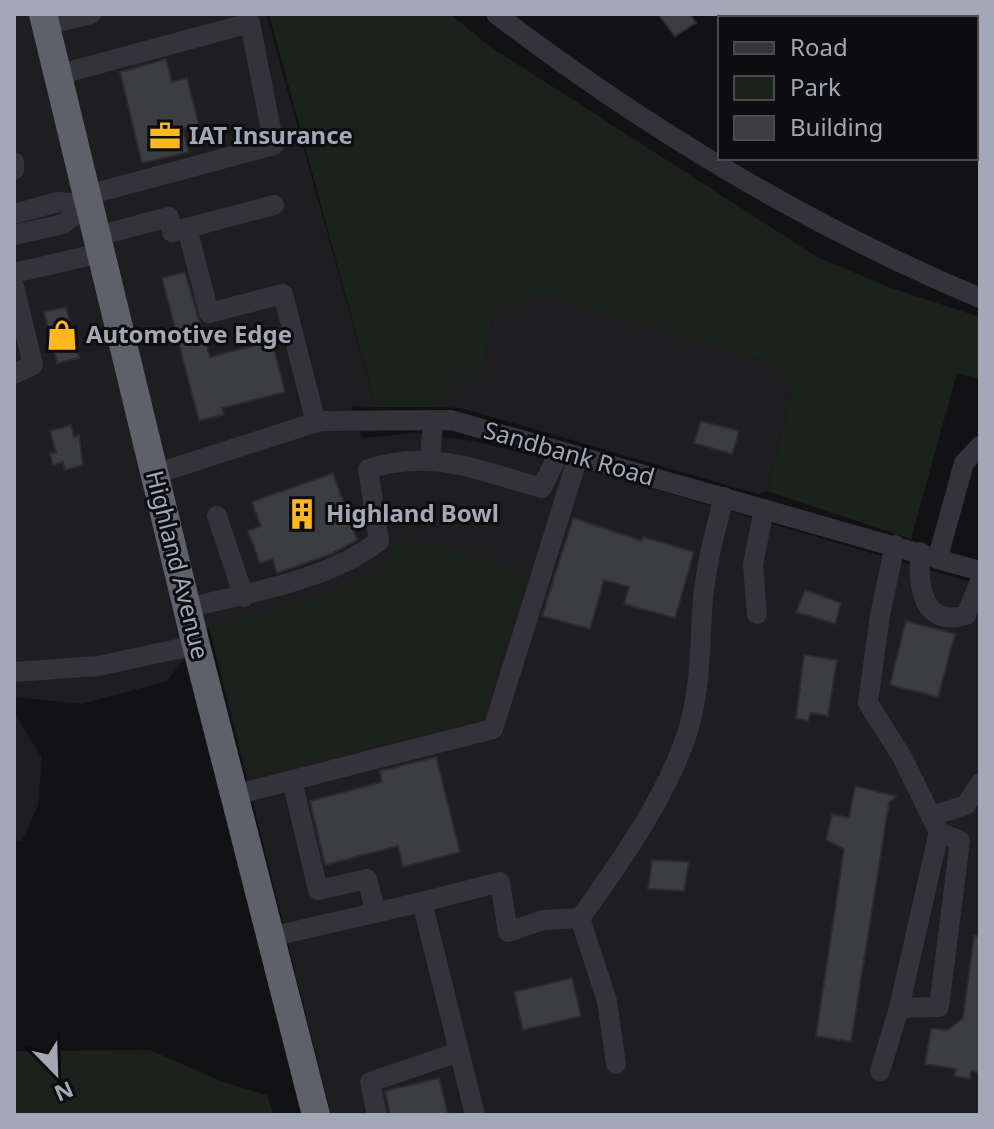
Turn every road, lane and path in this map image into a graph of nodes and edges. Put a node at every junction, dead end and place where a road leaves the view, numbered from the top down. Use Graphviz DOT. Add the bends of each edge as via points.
graph roads {
  1 [pos="89,14"];
  2 [pos="496,14"];
  3 [pos="44,20"];
  4 [pos="57,75"];
  5 [pos="14,162"];
  6 [pos="14,170"];
  7 [pos="88,200"];
  8 [pos="274,205"];
  9 [pos="14,214"];
  10 [pos="187,228"];
  11 [pos="14,235"];
  12 [pos="99,244"];
  13 [pos="14,273"];
  14 [pos="14,286"];
  15 [pos="980,298"];
  16 [pos="14,374"];
  17 [pos="433,420"];
  18 [pos="316,423"];
  19 [pos="980,446"];
  20 [pos="568,454"];
  21 [pos="430,458"];
  22 [pos="155,474"];
  23 [pos="724,497"];
  24 [pos="764,509"];
  25 [pos="217,516"];
  26 [pos="895,545"];
  27 [pos="929,555"];
  28 [pos="980,571"];
  29 [pos="980,581"];
  30 [pos="244,597"];
  31 [pos="187,608"];
  32 [pos="757,614"];
  33 [pos="196,645"];
  34 [pos="14,672"];
  35 [pos="292,780"];
  36 [pos="980,783"];
  37 [pos="234,795"];
  38 [pos="935,824"];
  39 [pos="422,902"];
  40 [pos="376,913"];
  41 [pos="580,918"];
  42 [pos="270,937"];
  43 [pos="899,1008"];
  44 [pos="459,1052"];
  45 [pos="616,1064"];
  46 [pos="880,1071"];
  47 [pos="316,1115"];
  48 [pos="377,1115"];
  49 [pos="475,1115"];
  1 -- 3 [label="street"];
  2 -- 15 [label="street" via="573,73 695,149 920,273"];
  3 -- 4 [label="highway, Highland Avenue"];
  4 -- 7 [label="highway, Highland Avenue"];
  4 -- 7 [label="street" via="250,23 274,145"];
  5 -- 6 [label="street"];
  7 -- 9 [label="street"];
  7 -- 11 [label="street" via="63,224"];
  7 -- 12 [label="highway, Highland Avenue"];
  8 -- 10 [label="street"];
  10 -- 12 [label="street" via="172,232 169,217"];
  10 -- 18 [label="street" via="209,313 283,294"];
  12 -- 13 [label="street"];
  12 -- 22 [label="highway, Highland Avenue"];
  14 -- 16 [label="street" via="33,365"];
  17 -- 18 [label="street, Sandbank Road"];
  17 -- 20 [label="street, Sandbank Road" via="451,420"];
  17 -- 21 [label="street"];
  18 -- 22 [label="street, Sandbank Road"];
  19 -- 27 [label="street" via="964,463"];
  20 -- 21 [label="street" via="542,488"];
  20 -- 23 [label="street, Sandbank Road"];
  20 -- 35 [label="street" via="493,729"];
  21 -- 30 [label="street" via="399,459 368,469 379,541 360,556"];
  22 -- 31 [label="highway, Highland Avenue"];
  23 -- 24 [label="street, Sandbank Road"];
  23 -- 41 [label="street" via="709,557 701,671 689,728 619,864"];
  24 -- 26 [label="street, Sandbank Road"];
  24 -- 32 [label="street" via="753,565"];
  25 -- 30 [label="street"];
  26 -- 27 [label="street, Sandbank Road"];
  26 -- 38 [label="street" via="868,703"];
  27 -- 28 [label="street, Sandbank Road"];
  27 -- 29 [label="street" via="919,582 929,608 940,616 966,615"];
  30 -- 31 [label="street"];
  31 -- 33 [label="highway, Highland Avenue"];
  33 -- 34 [label="street" via="98,666"];
  33 -- 37 [label="highway, Highland Avenue"];
  35 -- 37 [label="street"];
  35 -- 40 [label="street" via="318,890 367,879"];
  36 -- 38 [label="street" via="966,805"];
  37 -- 42 [label="highway, Highland Avenue"];
  38 -- 43 [label="street"];
  38 -- 43 [label="street" via="960,841 939,1007"];
  39 -- 40 [label="street"];
  39 -- 41 [label="street" via="500,882 508,932 543,920"];
  39 -- 44 [label="street"];
  40 -- 42 [label="street"];
  41 -- 45 [label="street" via="607,1001"];
  42 -- 47 [label="highway, Highland Avenue"];
  43 -- 46 [label="street"];
  44 -- 48 [label="street" via="370,1082"];
  44 -- 49 [label="street"];
}
